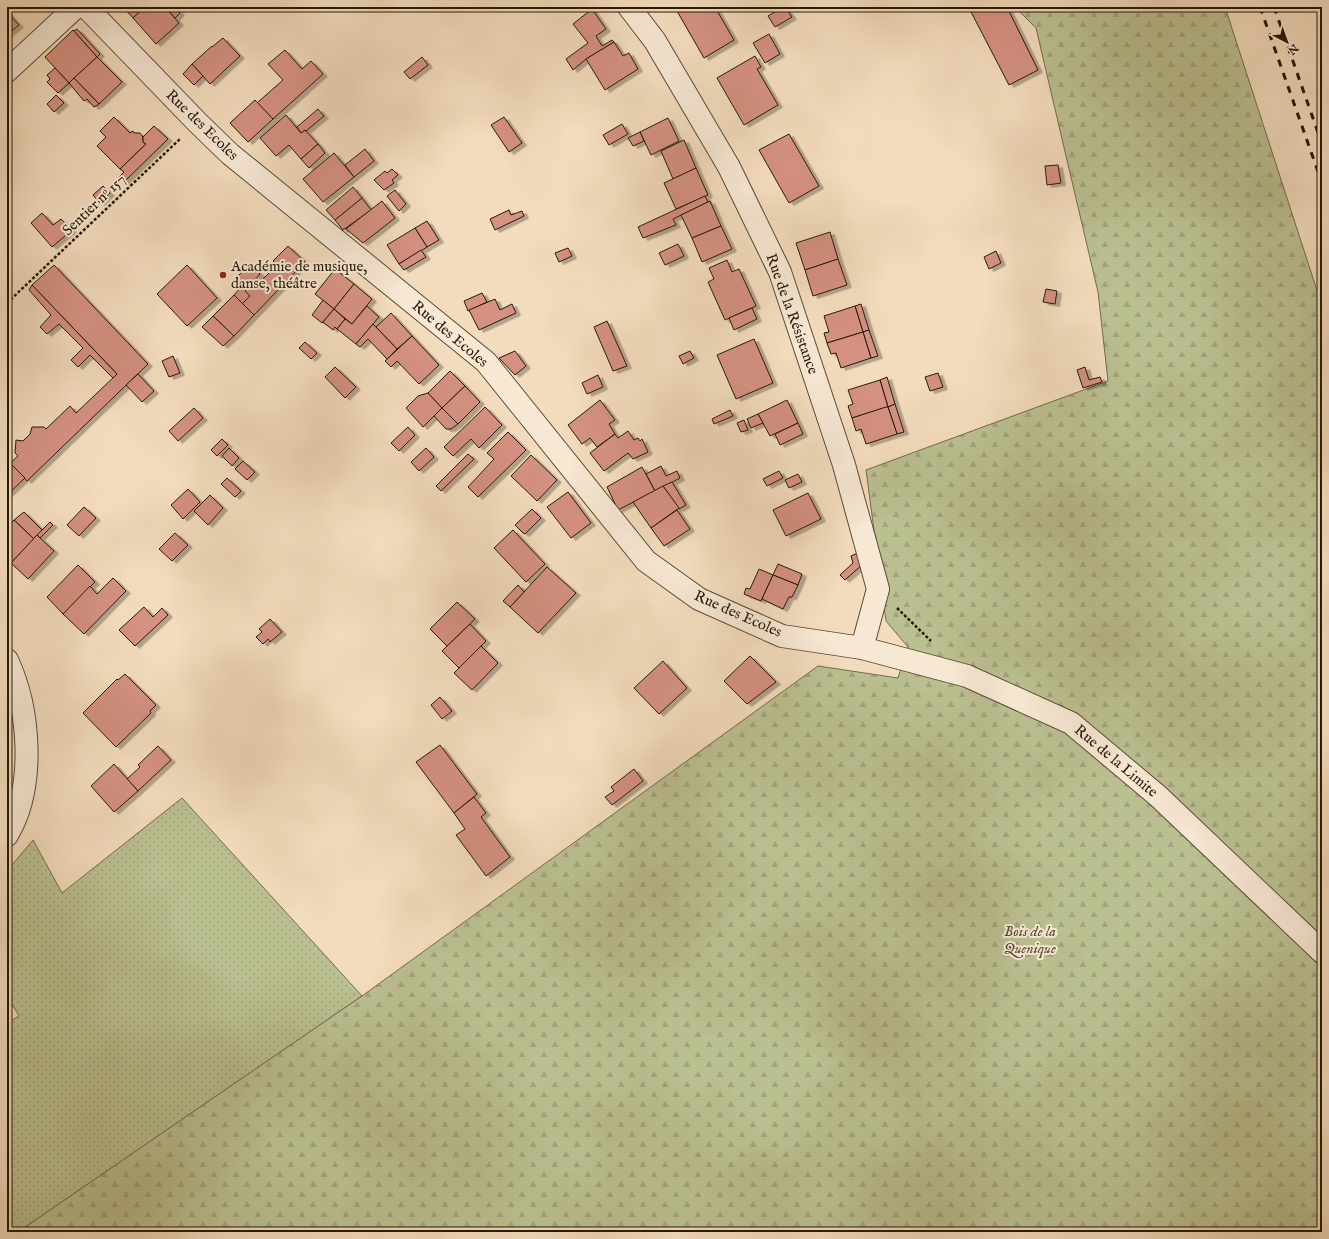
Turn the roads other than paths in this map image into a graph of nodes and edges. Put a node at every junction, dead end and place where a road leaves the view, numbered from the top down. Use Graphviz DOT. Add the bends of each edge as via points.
graph roads {
  1 [pos="76,7"];
  2 [pos="86,7"];
  3 [pos="629,7"];
  4 [pos="7,70"];
  5 [pos="862,648"];
  6 [pos="7,660"];
  7 [pos="7,834"];
  8 [pos="1322,952"];
  1 -- 4 [label="street"];
  2 -- 5 [label="street, Rue des Ecoles" via="230,154 486,362 646,561 699,599 782,636"];
  3 -- 5 [label="street, Rue de la Résistance" via="655,41 729,167 780,272 844,465 878,589"];
  5 -- 8 [label="street, Rue de la Limite" via="967,676 1070,723 1158,796"];
  6 -- 7 [label="street" via="23,711 27,760 20,805"];
}
